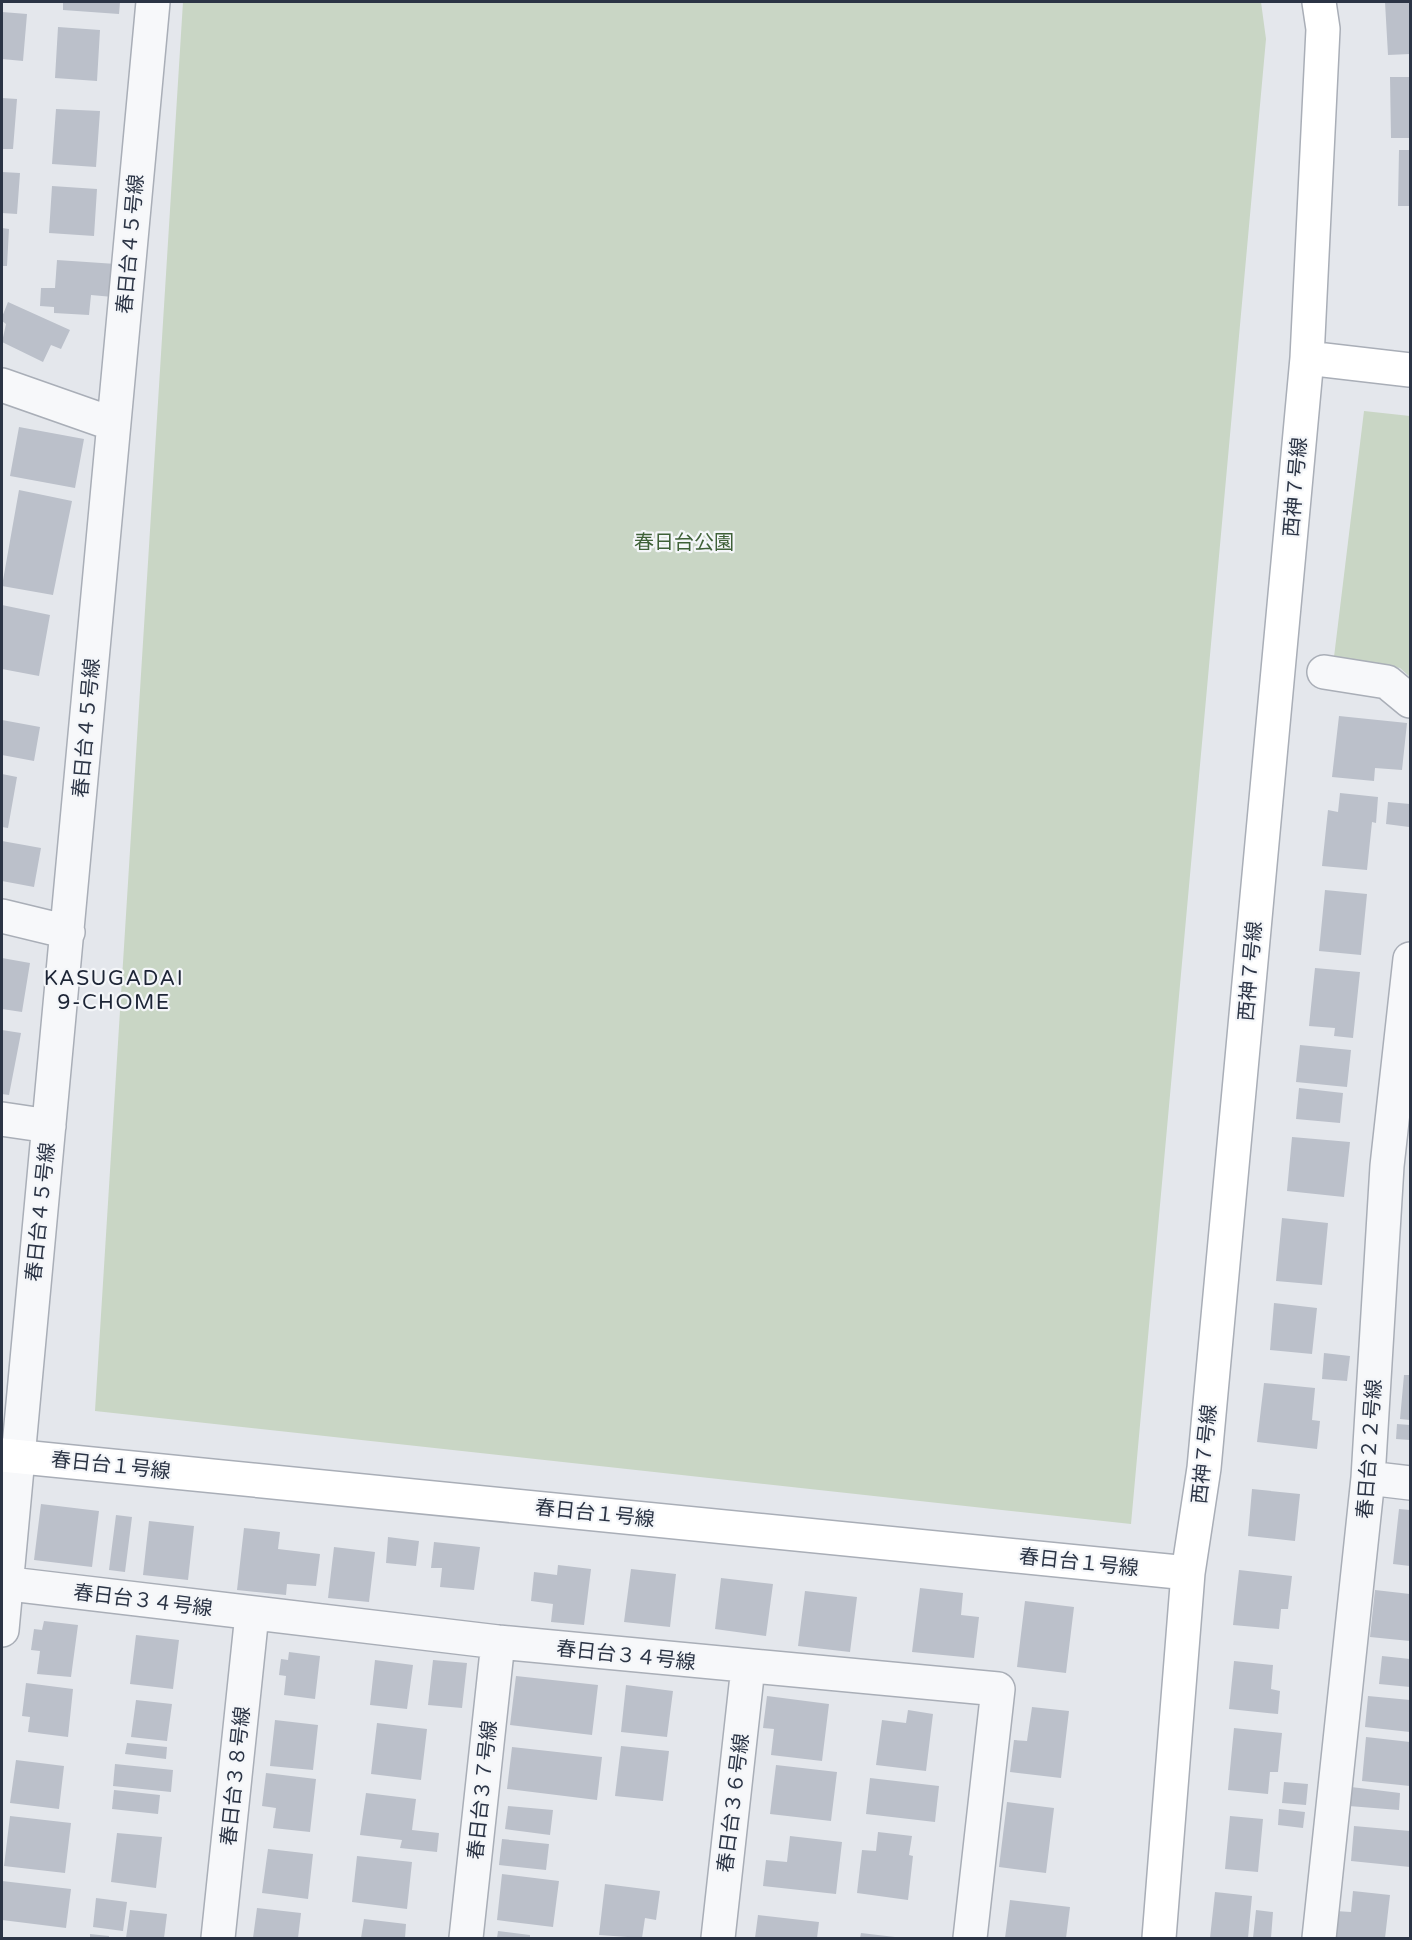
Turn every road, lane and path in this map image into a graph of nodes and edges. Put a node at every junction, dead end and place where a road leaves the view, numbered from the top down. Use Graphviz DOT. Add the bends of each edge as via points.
graph roads {
  1 [pos="153,2"];
  2 [pos="1319,2"];
  3 [pos="1307,358"];
  4 [pos="1410,370"];
  5 [pos="2,386"];
  6 [pos="113,424"];
  7 [pos="1324,672"];
  8 [pos="1410,701"];
  9 [pos="2,915"];
  10 [pos="68,932"];
  11 [pos="1410,959"];
  12 [pos="2,1119"];
  13 [pos="49,1126"];
  14 [pos="1399,1168"];
  15 [pos="15,1318"];
  16 [pos="9,1455"];
  17 [pos="1368,1478"];
  18 [pos="1410,1483"];
  19 [pos="1188,1573"];
  20 [pos="4,1583"];
  21 [pos="252,1614"];
  22 [pos="2,1630"];
  23 [pos="498,1642"];
  24 [pos="748,1667"];
  25 [pos="218,1938"];
  26 [pos="466,1938"];
  27 [pos="718,1938"];
  28 [pos="970,1938"];
  29 [pos="1159,1938"];
  30 [pos="1319,1938"];
  1 -- 6 [label="street, 春日台４５号線"];
  2 -- 3 [label="street, 西神７号線" via="1323,29"];
  3 -- 4 [label="street"];
  3 -- 19 [label="street, 西神７号線" via="1204,1468"];
  5 -- 6 [label="street"];
  6 -- 10 [label="street, 春日台４５号線"];
  7 -- 8 [label="street" via="1387,682"];
  9 -- 10 [label="street"];
  10 -- 13 [label="street, 春日台４５号線"];
  11 -- 14 [label="street, 春日台２２号線"];
  12 -- 13 [label="street"];
  13 -- 15 [label="street, 春日台４５号線"];
  14 -- 17 [label="street, 春日台２２号線"];
  15 -- 16 [label="street, 春日台４５号線"];
  16 -- 19 [label="street, 春日台１号線"];
  16 -- 20 [label="street, 春日台４５号線"];
  17 -- 18 [label="street"];
  17 -- 30 [label="street, 春日台２２号線"];
  19 -- 29 [label="street, 西神７号線"];
  20 -- 21 [label="street, 春日台３４号線"];
  20 -- 22 [label="street, 春日台４５号線"];
  21 -- 23 [label="street, 春日台３４号線"];
  21 -- 25 [label="street, 春日台３８号線"];
  23 -- 24 [label="street, 春日台３４号線"];
  23 -- 26 [label="street, 春日台３７号線"];
  24 -- 27 [label="street, 春日台３６号線"];
  24 -- 28 [label="street, 春日台３４号線" via="998,1689"];
}
